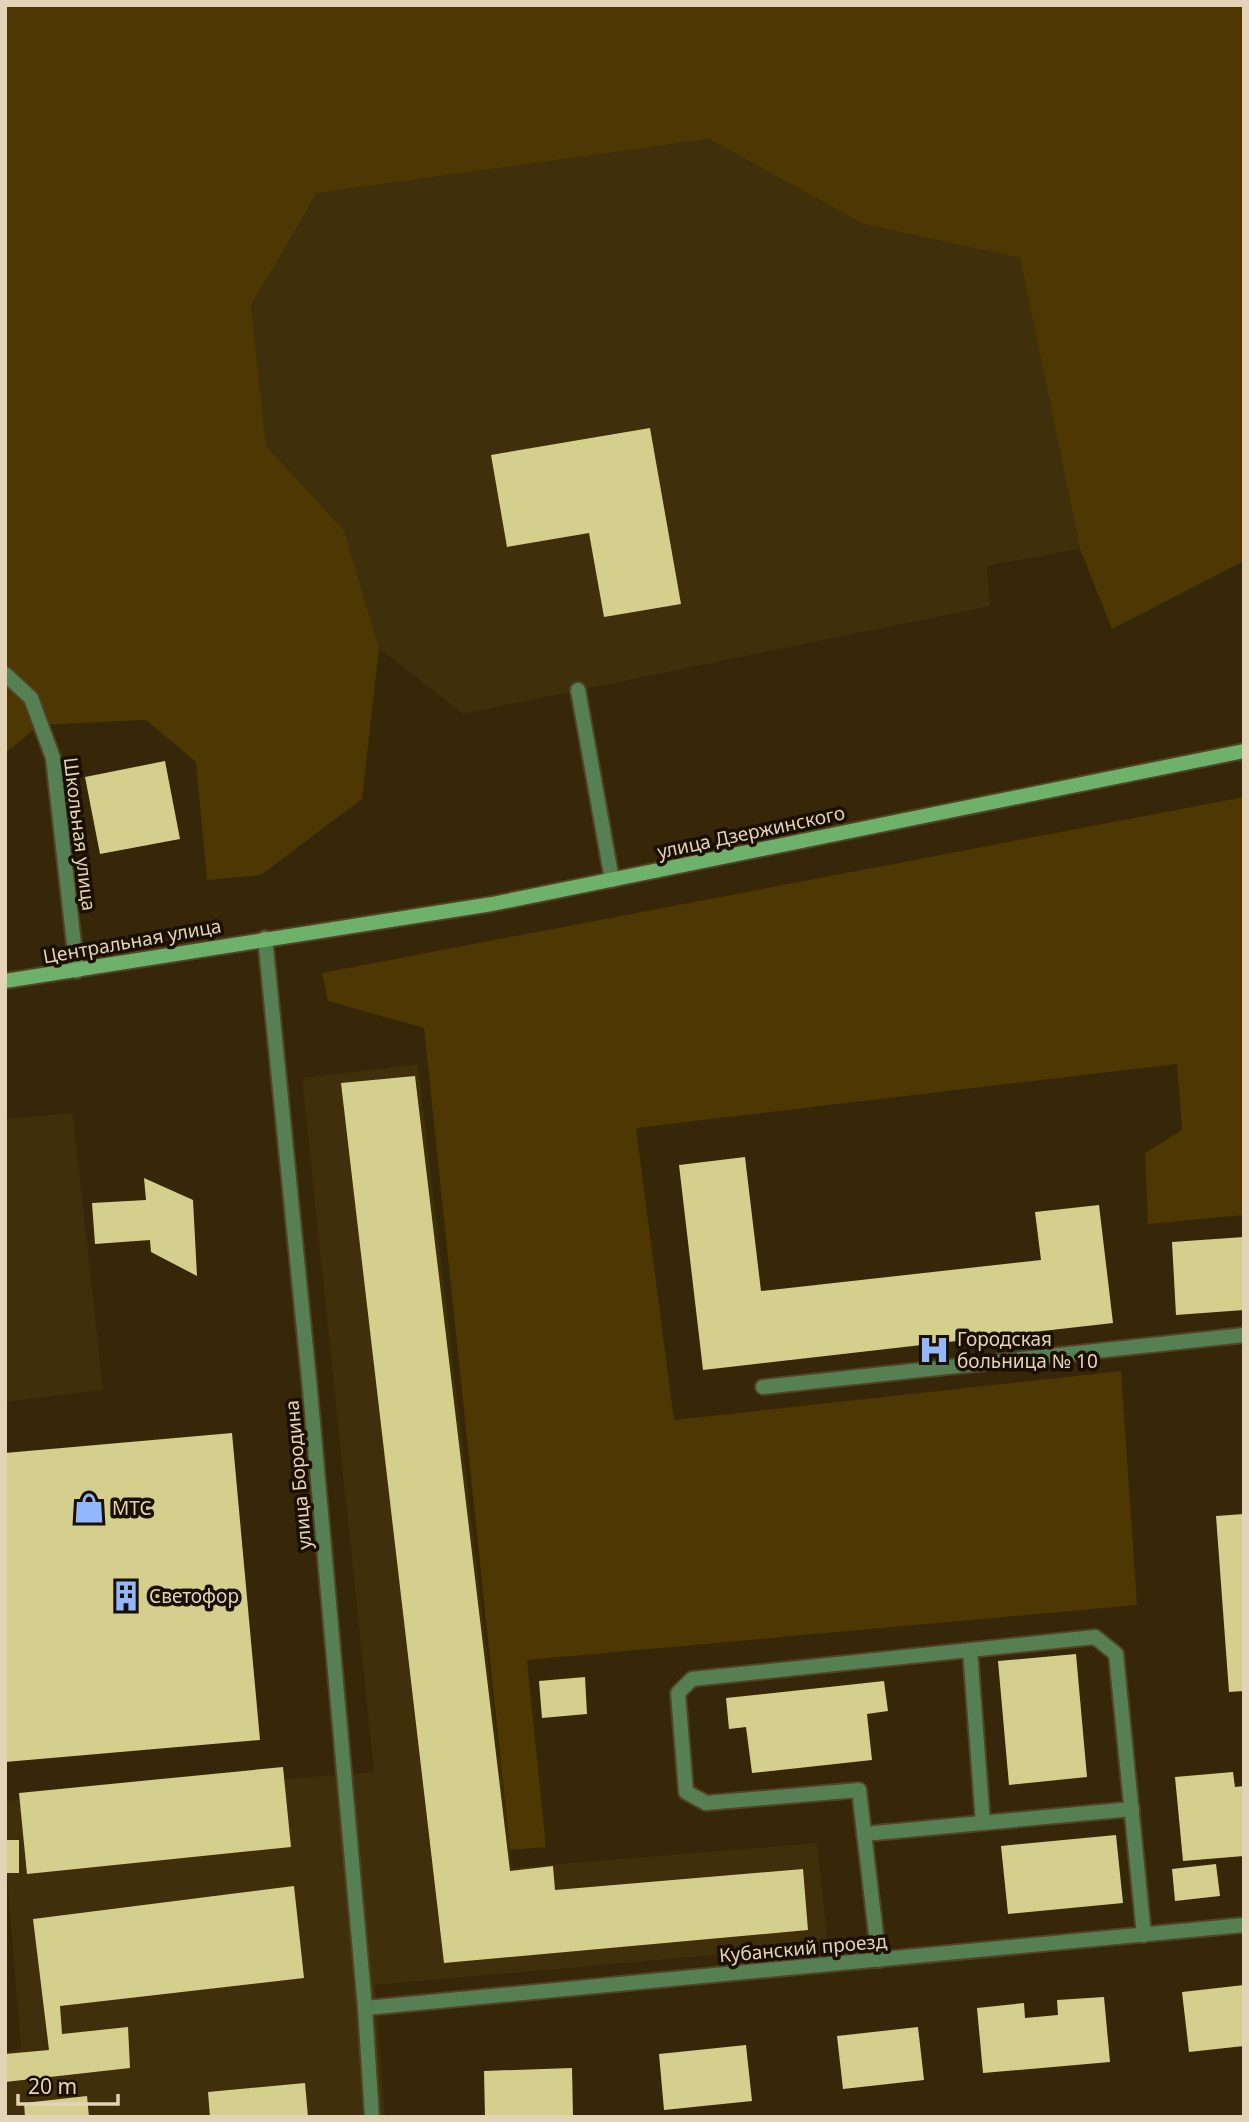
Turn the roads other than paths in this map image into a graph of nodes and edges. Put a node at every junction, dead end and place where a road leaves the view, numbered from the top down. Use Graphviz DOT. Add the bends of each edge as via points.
graph roads {
  1 [pos="5,674"];
  2 [pos="578,690"];
  3 [pos="1244,751"];
  4 [pos="612,880"];
  5 [pos="265,938"];
  6 [pos="77,971"];
  7 [pos="5,981"];
  8 [pos="1244,1335"];
  9 [pos="763,1387"];
  10 [pos="970,1650"];
  11 [pos="1132,1809"];
  12 [pos="983,1823"];
  13 [pos="864,1834"];
  14 [pos="1244,1926"];
  15 [pos="1144,1935"];
  16 [pos="879,1960"];
  17 [pos="365,2008"];
  18 [pos="372,2117"];
  1 -- 6 [label="street, Школьная улица" via="31,698 53,758"];
  2 -- 4 [label="street"];
  3 -- 4 [label="main road, улица Дзержинского"];
  4 -- 5 [label="main road, улица Дзержинского" via="492,904"];
  5 -- 6 [label="main road, Центральная улица"];
  5 -- 17 [label="street, улица Бородина"];
  6 -- 7 [label="main road, Центральная улица"];
  8 -- 9 [label="street"];
  10 -- 11 [label="street" via="1095,1637 1116,1654"];
  10 -- 12 [label="street"];
  10 -- 13 [label="street" via="692,1679 678,1693 686,1792 706,1803 859,1790"];
  11 -- 12 [label="street"];
  11 -- 15 [label="street"];
  12 -- 13 [label="street"];
  13 -- 16 [label="street"];
  14 -- 15 [label="street, Кубанский проезд"];
  15 -- 16 [label="street, Кубанский проезд"];
  16 -- 17 [label="street, Кубанский проезд"];
  17 -- 18 [label="street, улица Бородина"];
}
